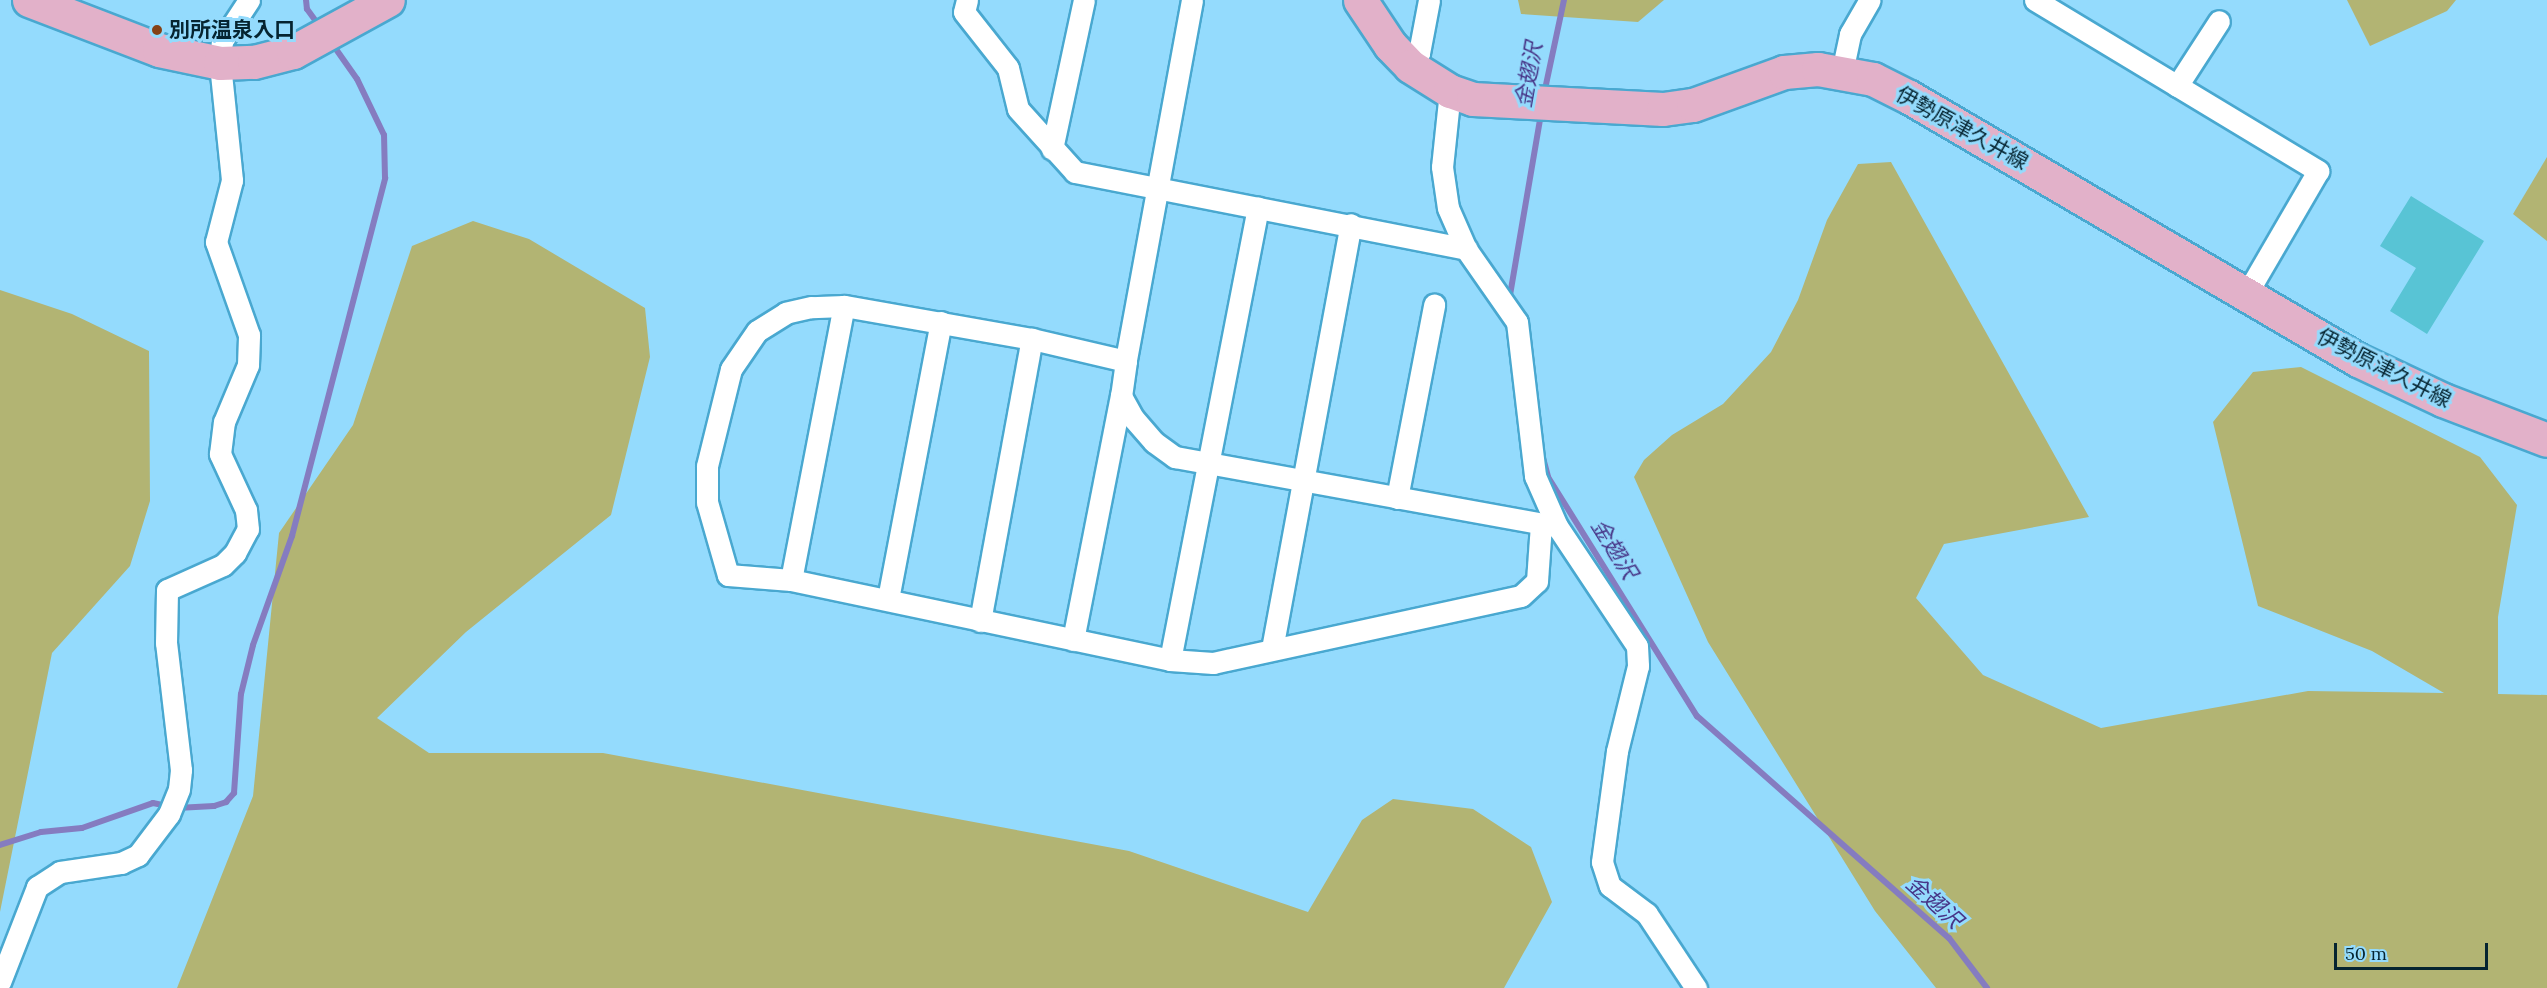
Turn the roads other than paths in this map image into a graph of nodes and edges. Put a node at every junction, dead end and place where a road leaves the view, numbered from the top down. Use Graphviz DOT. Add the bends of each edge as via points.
graph roads {
  1 [pos="29,0"];
  2 [pos="249,0"];
  3 [pos="388,0"];
  4 [pos="967,0"];
  5 [pos="1084,0"];
  6 [pos="1192,0"];
  7 [pos="1360,0"];
  8 [pos="1429,0"];
  9 [pos="1870,0"];
  10 [pos="2035,0"];
  11 [pos="2218,21"];
  12 [pos="220,63"];
  13 [pos="1410,66"];
  14 [pos="1842,72"];
  15 [pos="2177,86"];
  16 [pos="1450,91"];
  17 [pos="1052,148"];
  18 [pos="1157,189"];
  19 [pos="1258,207"];
  20 [pos="1351,225"];
  21 [pos="1466,249"];
  22 [pos="2247,294"];
  23 [pos="1434,305"];
  24 [pos="844,306"];
  25 [pos="941,322"];
  26 [pos="1032,339"];
  27 [pos="1126,361"];
  28 [pos="1121,396"];
  29 [pos="2547,440"];
  30 [pos="1208,462"];
  31 [pos="1305,481"];
  32 [pos="1397,498"];
  33 [pos="1549,525"];
  34 [pos="791,580"];
  35 [pos="888,599"];
  36 [pos="980,621"];
  37 [pos="1073,640"];
  38 [pos="1272,649"];
  39 [pos="1170,660"];
  40 [pos="0,982"];
  41 [pos="1696,988"];
  1 -- 12 [label="main road" via="159,50"];
  2 -- 12 [label="street" via="222,41"];
  3 -- 12 [label="main road" via="293,52 254,62"];
  4 -- 17 [label="street" via="964,12 1008,68 1018,109"];
  5 -- 17 [label="street"];
  6 -- 18 [label="street"];
  7 -- 13 [label="main road, 伊勢原津久井線" via="1390,45"];
  8 -- 13 [label="street" via="1419,53"];
  9 -- 14 [label="street" via="1850,34"];
  10 -- 15 [label="street"];
  11 -- 15 [label="street"];
  12 -- 40 [label="street" via="232,180 216,242 240,302 250,348 248,365 224,422 220,454 246,510 248,529 235,554 222,565 167,590 165,634 181,770 169,814 138,855 121,863 60,872 37,887"];
  13 -- 16 [label="main road, 伊勢原津久井線"];
  14 -- 16 [label="main road, 伊勢原津久井線" via="1784,72 1694,105 1663,109 1473,99"];
  14 -- 22 [label="main road, 伊勢原津久井線" via="1873,79 1909,97"];
  15 -- 22 [label="street" via="2318,171"];
  16 -- 21 [label="street" via="1442,167 1448,208"];
  17 -- 18 [label="street" via="1075,172"];
  18 -- 19 [label="street"];
  18 -- 27 [label="street"];
  19 -- 20 [label="street"];
  19 -- 30 [label="street"];
  20 -- 21 [label="street"];
  20 -- 31 [label="street"];
  21 -- 33 [label="street" via="1517,322 1535,476"];
  22 -- 29 [label="main road, 伊勢原津久井線" via="2358,360 2443,400"];
  23 -- 32 [label="street"];
  24 -- 25 [label="street"];
  24 -- 34 [label="street"];
  24 -- 34 [label="street" via="786,313 757,331 742,348 731,369 707,466 707,502 728,575"];
  25 -- 26 [label="street"];
  25 -- 35 [label="street"];
  26 -- 27 [label="street"];
  26 -- 36 [label="street"];
  27 -- 28 [label="street"];
  28 -- 30 [label="street" via="1134,420 1154,442 1175,457"];
  28 -- 37 [label="street"];
  30 -- 31 [label="street"];
  30 -- 39 [label="street"];
  31 -- 32 [label="street"];
  31 -- 38 [label="street"];
  32 -- 33 [label="street"];
  33 -- 38 [label="street" via="1537,581 1521,596"];
  33 -- 41 [label="street" via="1637,646 1638,666 1617,750 1602,862 1610,886 1647,914"];
  34 -- 35 [label="street"];
  35 -- 36 [label="street"];
  36 -- 37 [label="street"];
  37 -- 39 [label="street"];
  38 -- 39 [label="street" via="1213,663"];
}
